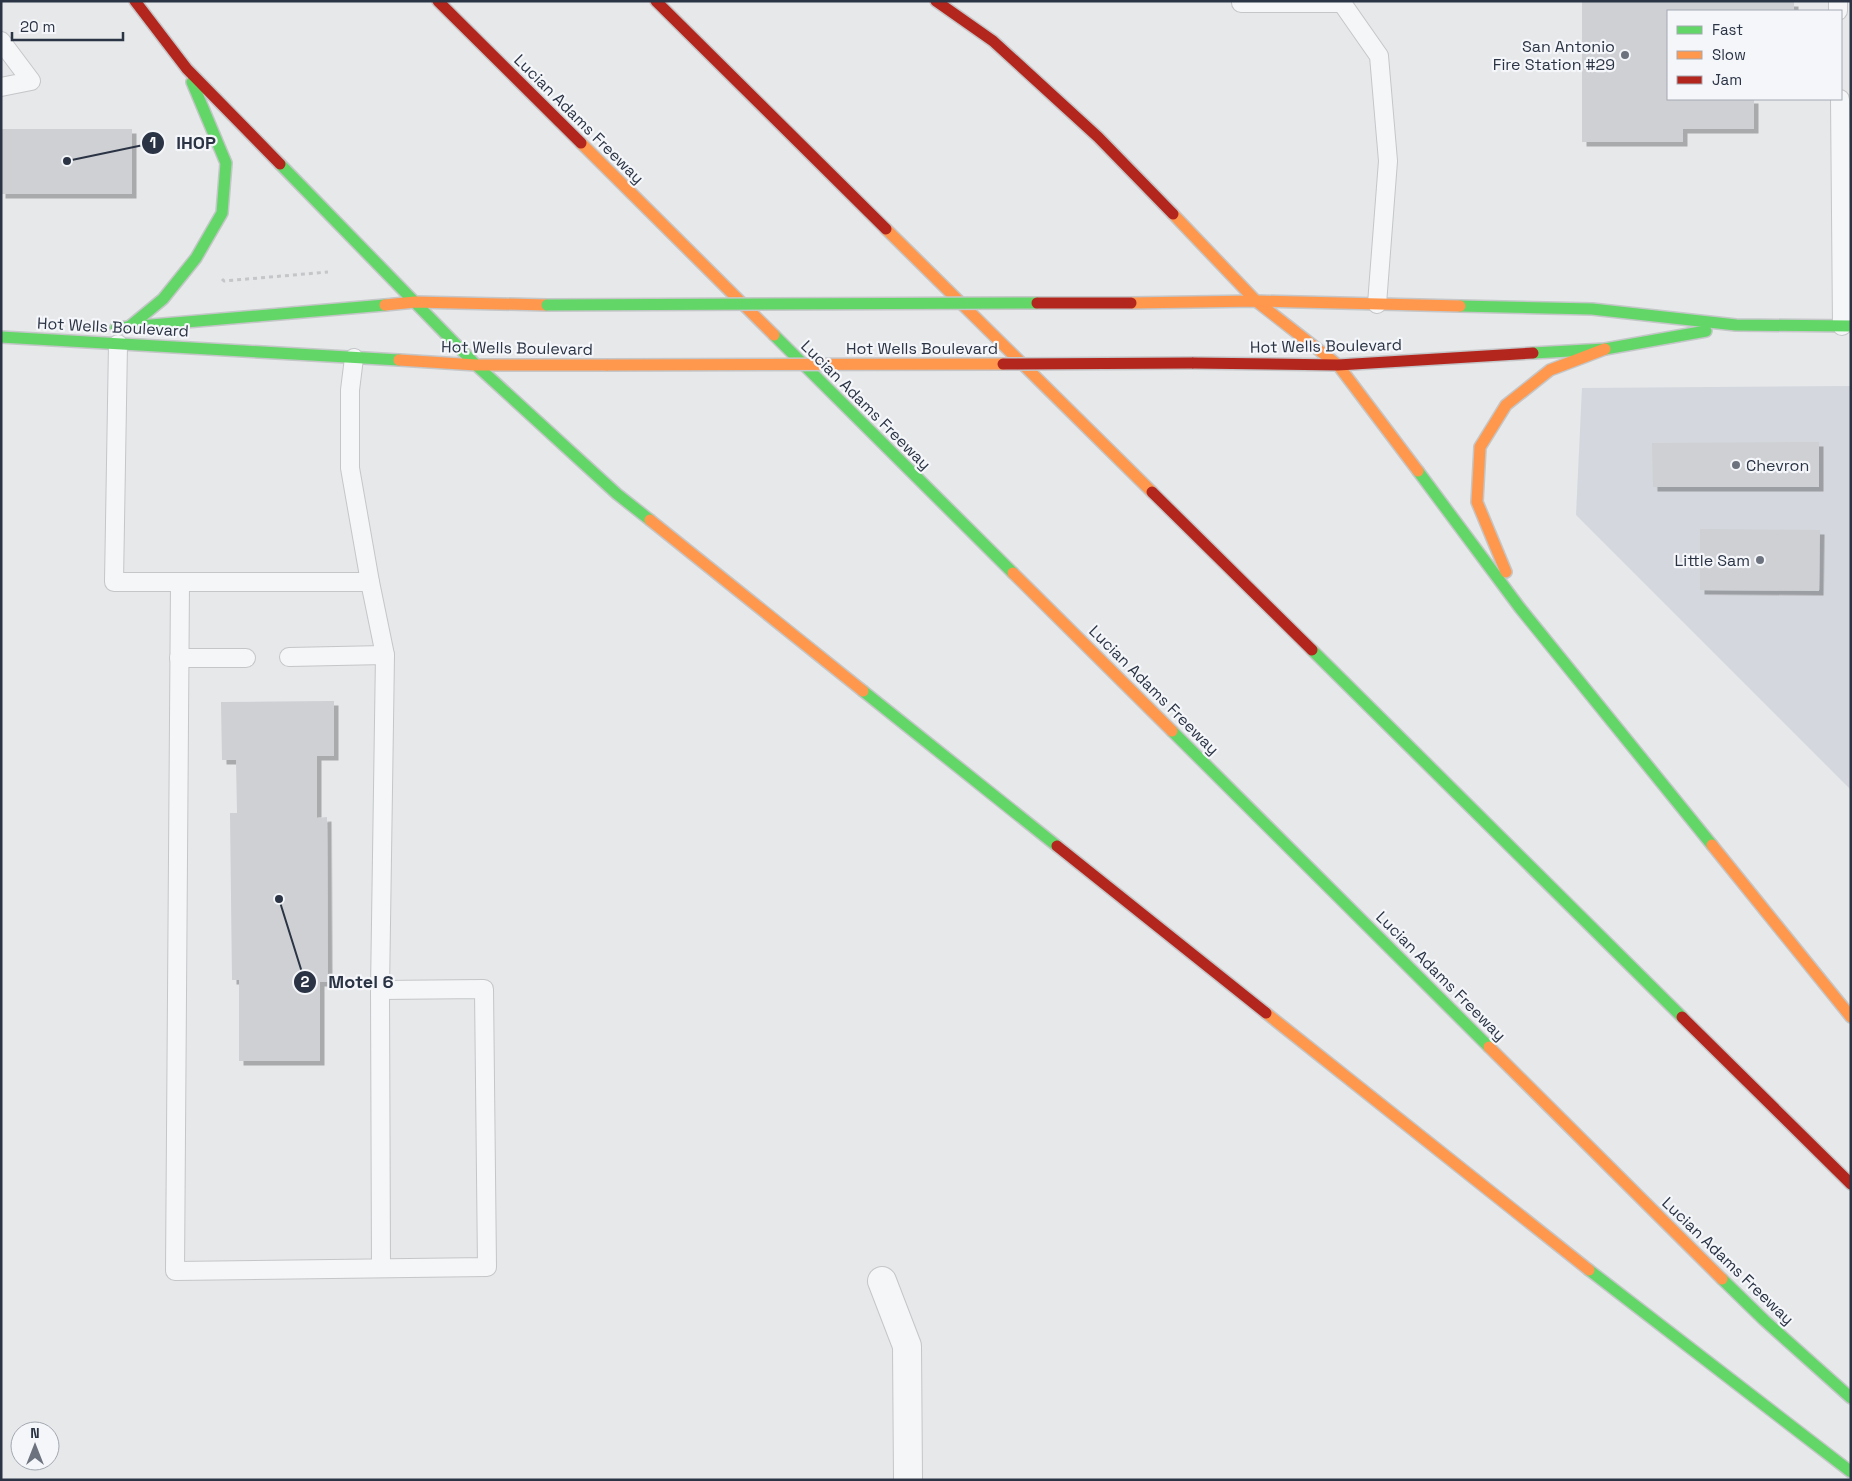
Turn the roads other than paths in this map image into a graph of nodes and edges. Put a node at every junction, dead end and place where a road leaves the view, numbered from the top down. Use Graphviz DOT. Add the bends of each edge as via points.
graph roads {
  1 [pos="135,1"];
  2 [pos="438,1"];
  3 [pos="656,1"];
  4 [pos="936,1"];
  5 [pos="1240,2"];
  6 [pos="1,41"];
  7 [pos="187,69"];
  8 [pos="1,87"];
  9 [pos="1840,100"];
  10 [pos="1256,301"];
  11 [pos="415,302"];
  12 [pos="1377,304"];
  13 [pos="1736,325"];
  14 [pos="1846,326"];
  15 [pos="129,327"];
  16 [pos="1,338"];
  17 [pos="15,338"];
  18 [pos="118,344"];
  19 [pos="1605,349"];
  20 [pos="354,358"];
  21 [pos="476,365"];
  22 [pos="1338,365"];
  23 [pos="370,582"];
  24 [pos="180,583"];
  25 [pos="1520,608"];
  26 [pos="385,655"];
  27 [pos="289,656"];
  28 [pos="179,658"];
  29 [pos="246,658"];
  30 [pos="380,990"];
  31 [pos="1851,1017"];
  32 [pos="1851,1184"];
  33 [pos="381,1268"];
  34 [pos="882,1281"];
  35 [pos="1851,1398"];
  36 [pos="1851,1472"];
  37 [pos="908,1480"];
  1 -- 7 [label="main road"];
  2 -- 35 [label="main road, Lucian Adams Freeway" via="1764,1320"];
  3 -- 32 [label="main road"];
  4 -- 10 [label="main road" via="993,41 1098,137"];
  5 -- 12 [label="lane" via="1342,2 1379,56 1388,161"];
  6 -- 8 [label="lane" via="31,81"];
  7 -- 11 [label="main road"];
  7 -- 15 [label="main road" via="226,163 222,213 196,258 163,299"];
  9 -- 14 [label="lane"];
  10 -- 11 [label="main road, Hot Wells Boulevard, bridge" via="547,306"];
  10 -- 12 [label="main road, Hot Wells Boulevard"];
  10 -- 22 [label="main road"];
  11 -- 15 [label="main road, Hot Wells Boulevard"];
  11 -- 21 [label="main road"];
  12 -- 13 [label="main road, Hot Wells Boulevard" via="1592,309"];
  13 -- 14 [label="main road, Hot Wells Boulevard"];
  13 -- 19 [label="main road, Hot Wells Boulevard"];
  15 -- 17 [label="main road, Hot Wells Boulevard"];
  16 -- 17 [label="main road, Hot Wells Boulevard"];
  17 -- 18 [label="main road, Hot Wells Boulevard"];
  18 -- 20 [label="main road, Hot Wells Boulevard"];
  18 -- 24 [label="lane" via="114,582"];
  19 -- 22 [label="main road, Hot Wells Boulevard"];
  19 -- 25 [label="main road" via="1550,370 1506,405 1480,447 1477,502"];
  20 -- 21 [label="main road, Hot Wells Boulevard"];
  20 -- 23 [label="lane" via="350,390 350,468"];
  21 -- 22 [label="main road, Hot Wells Boulevard, bridge"];
  21 -- 36 [label="main road" via="633,506 1636,1308"];
  22 -- 25 [label="main road"];
  23 -- 24 [label="lane"];
  23 -- 26 [label="lane"];
  24 -- 28 [label="lane"];
  25 -- 31 [label="main road"];
  26 -- 27 [label="lane"];
  26 -- 30 [label="lane"];
  28 -- 29 [label="lane"];
  28 -- 33 [label="lane" via="175,1271"];
  30 -- 33 [label="lane"];
  30 -- 33 [label="lane" via="484,989 487,1267"];
  34 -- 37 [label="street" via="907,1346"];
}
